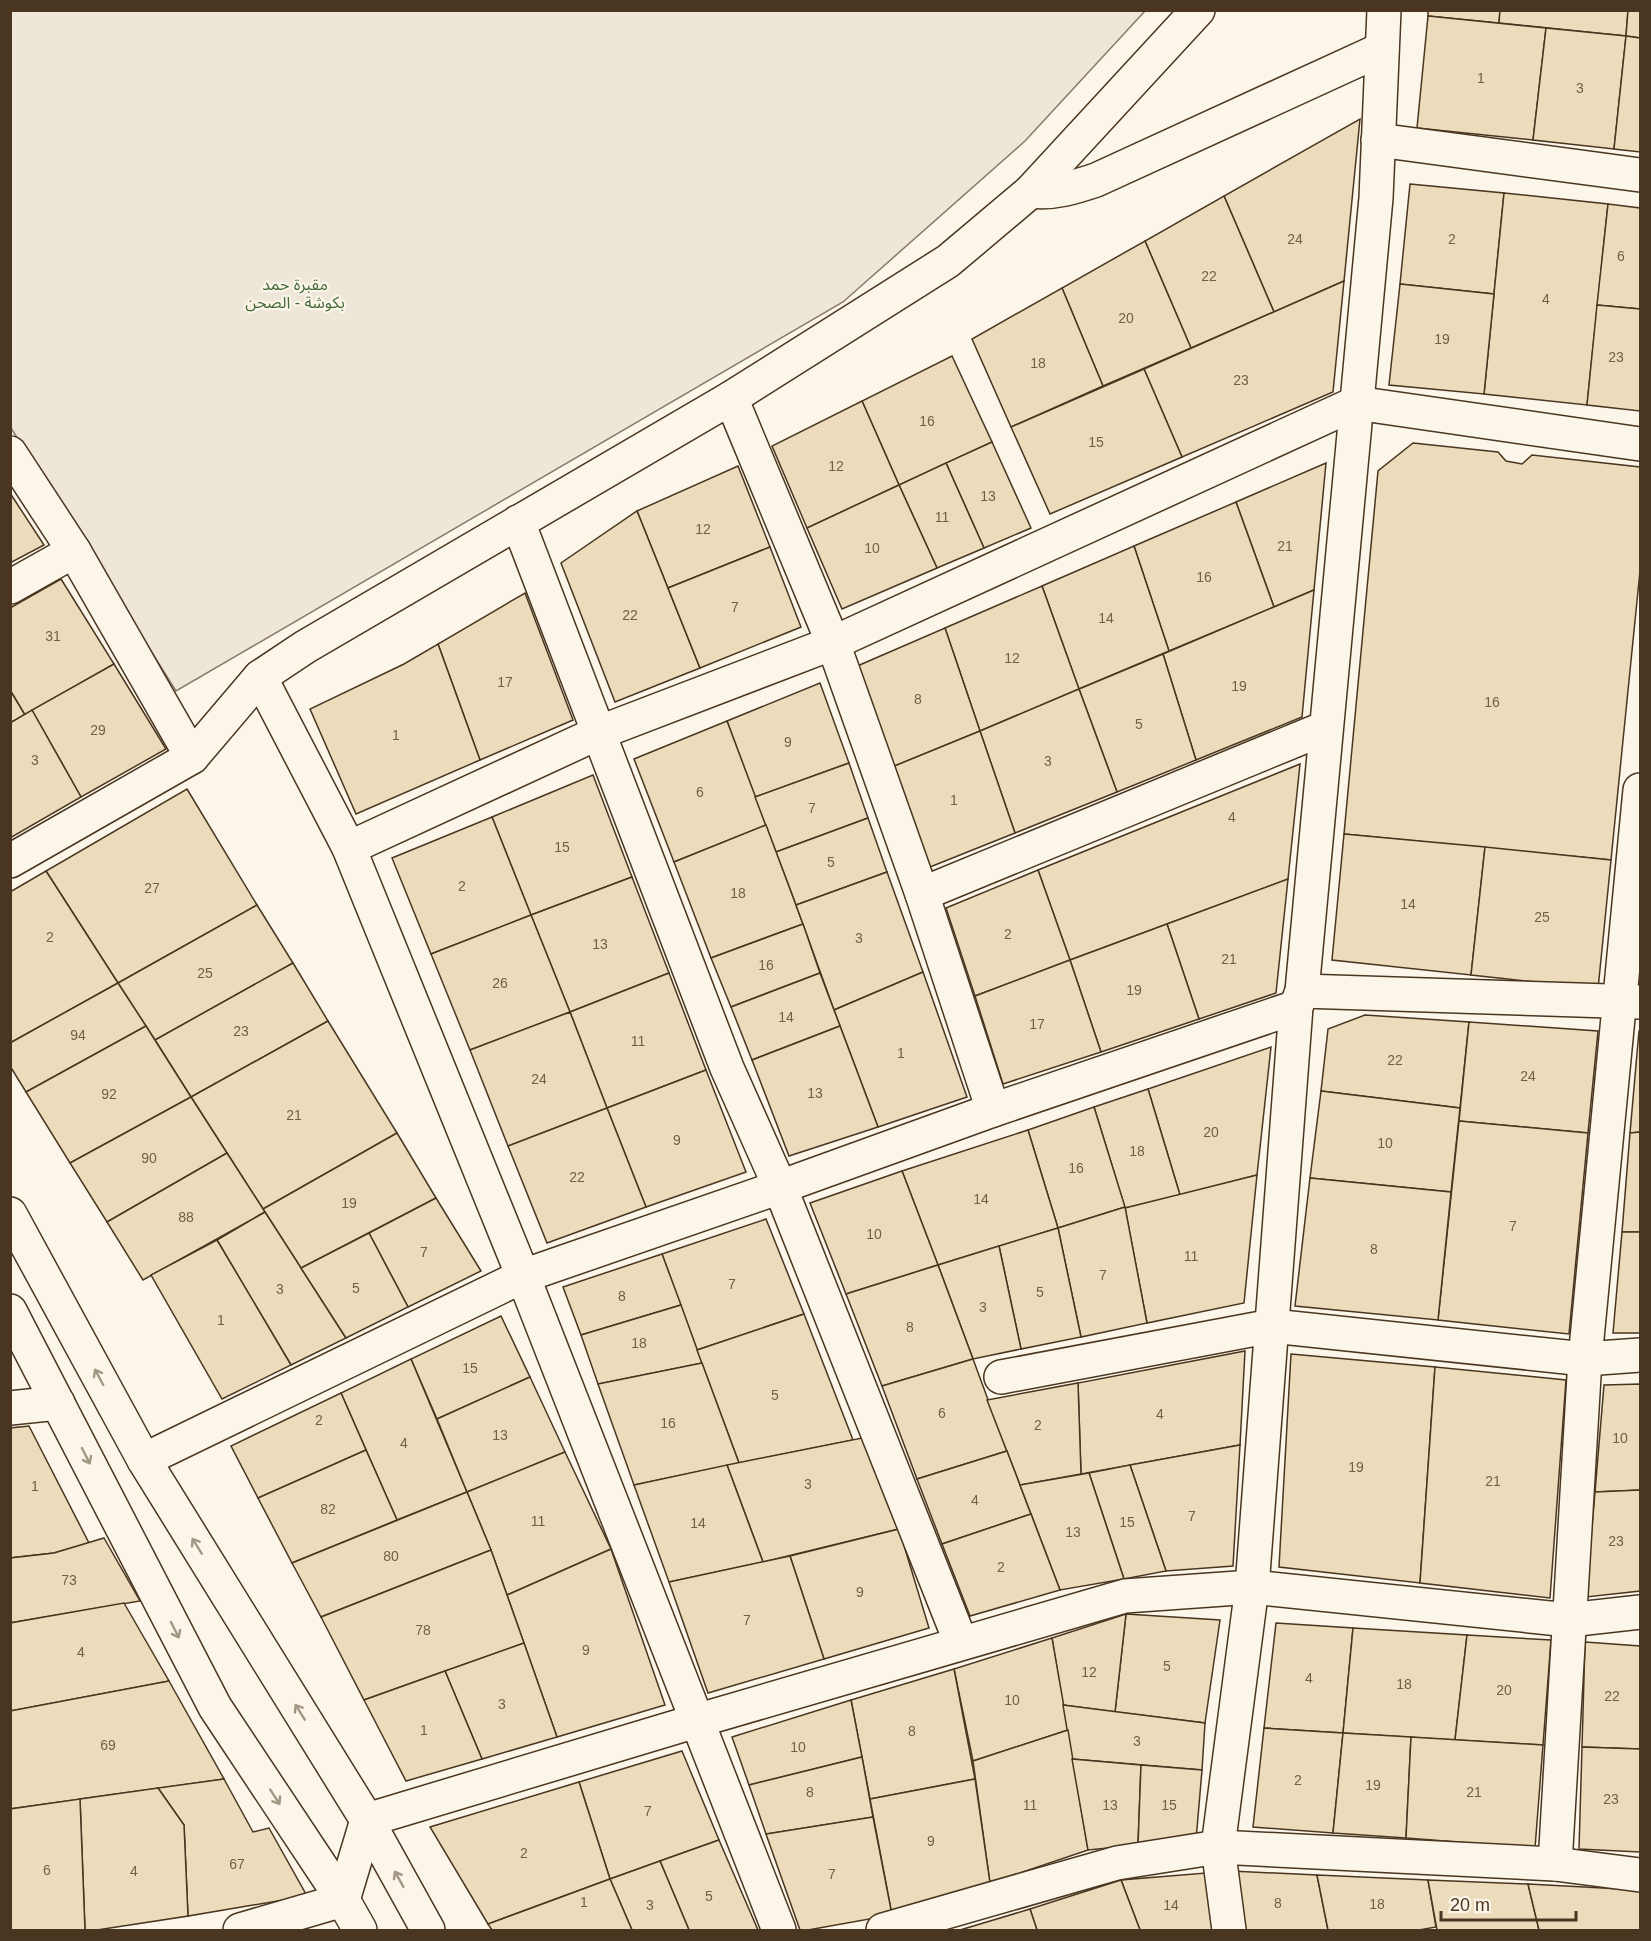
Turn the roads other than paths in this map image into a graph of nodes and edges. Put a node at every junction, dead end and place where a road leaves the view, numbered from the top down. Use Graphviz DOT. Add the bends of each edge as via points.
graph roads {
  1 [pos="1198,10"];
  2 [pos="1384,10"];
  3 [pos="1382,49"];
  4 [pos="1378,141"];
  5 [pos="1641,175"];
  6 [pos="1031,190"];
  7 [pos="731,398"];
  8 [pos="1356,403"];
  9 [pos="1641,444"];
  10 [pos="10,453"];
  11 [pos="518,522"];
  12 [pos="74,551"];
  13 [pos="10,587"];
  14 [pos="832,643"];
  15 [pos="260,677"];
  16 [pos="1325,728"];
  17 [pos="598,733"];
  18 [pos="192,757"];
  19 [pos="1641,790"];
  20 [pos="350,849"];
  21 [pos="10,861"];
  22 [pos="922,894"];
  23 [pos="1299,999"];
  24 [pos="1630,1002"];
  25 [pos="993,1110"];
  26 [pos="780,1187"];
  27 [pos="10,1214"];
  28 [pos="524,1276"];
  29 [pos="10,1311"];
  30 [pos="1272,1326"];
  31 [pos="1641,1355"];
  32 [pos="1585,1359"];
  33 [pos="1001,1377"];
  34 [pos="58,1403"];
  35 [pos="10,1408"];
  36 [pos="144,1460"];
  37 [pos="1252,1587"];
  38 [pos="1641,1612"];
  39 [pos="1569,1620"];
  40 [pos="961,1642"];
  41 [pos="696,1721"];
  42 [pos="367,1820"];
  43 [pos="1218,1847"];
  44 [pos="1555,1864"];
  45 [pos="1641,1875"];
  46 [pos="343,1900"];
  47 [pos="240,1930"];
  48 [pos="360,1930"];
  49 [pos="428,1930"];
  50 [pos="779,1930"];
  51 [pos="883,1930"];
  52 [pos="1229,1930"];
  1 -- 6 [label="street"];
  2 -- 3 [label="street"];
  3 -- 4 [label="street"];
  3 -- 6 [label="street" via="1096,180 1063,190"];
  4 -- 5 [label="street"];
  4 -- 8 [label="street"];
  6 -- 7 [label="street" via="948,261"];
  7 -- 11 [label="street"];
  7 -- 14 [label="street"];
  8 -- 9 [label="street"];
  8 -- 14 [label="street"];
  8 -- 16 [label="street"];
  10 -- 12 [label="street"];
  11 -- 15 [label="street"];
  11 -- 17 [label="street"];
  12 -- 13 [label="street"];
  12 -- 18 [label="street"];
  14 -- 17 [label="street"];
  14 -- 22 [label="street"];
  15 -- 18 [label="street"];
  15 -- 20 [label="street"];
  16 -- 22 [label="street"];
  16 -- 23 [label="street"];
  17 -- 20 [label="street"];
  17 -- 26 [label="street" via="727,1068"];
  18 -- 21 [label="street"];
  19 -- 24 [label="street"];
  20 -- 28 [label="street"];
  22 -- 25 [label="street"];
  23 -- 24 [label="street"];
  23 -- 25 [label="street"];
  23 -- 30 [label="street"];
  24 -- 32 [label="street"];
  25 -- 26 [label="street"];
  26 -- 28 [label="street"];
  26 -- 40 [label="street"];
  36 -- 27 [label="street, one-way"];
  28 -- 36 [label="street"];
  28 -- 41 [label="street"];
  29 -- 34 [label="street"];
  30 -- 32 [label="street"];
  30 -- 33 [label="street"];
  30 -- 37 [label="street"];
  31 -- 32 [label="street"];
  32 -- 39 [label="street"];
  34 -- 35 [label="street"];
  34 -- 46 [label="street, one-way" via="215,1707"];
  42 -- 36 [label="street, one-way"];
  37 -- 39 [label="street"];
  37 -- 40 [label="street" via="1125,1596"];
  37 -- 43 [label="street"];
  38 -- 39 [label="street"];
  39 -- 44 [label="street"];
  40 -- 41 [label="street"];
  41 -- 42 [label="street"];
  41 -- 50 [label="street"];
  42 -- 46 [label="street"];
  49 -- 42 [label="street, one-way"];
  43 -- 44 [label="street"];
  43 -- 51 [label="street" via="1117,1863"];
  43 -- 52 [label="street"];
  44 -- 45 [label="street"];
  46 -- 47 [label="street"];
  46 -- 48 [label="street"];
}
